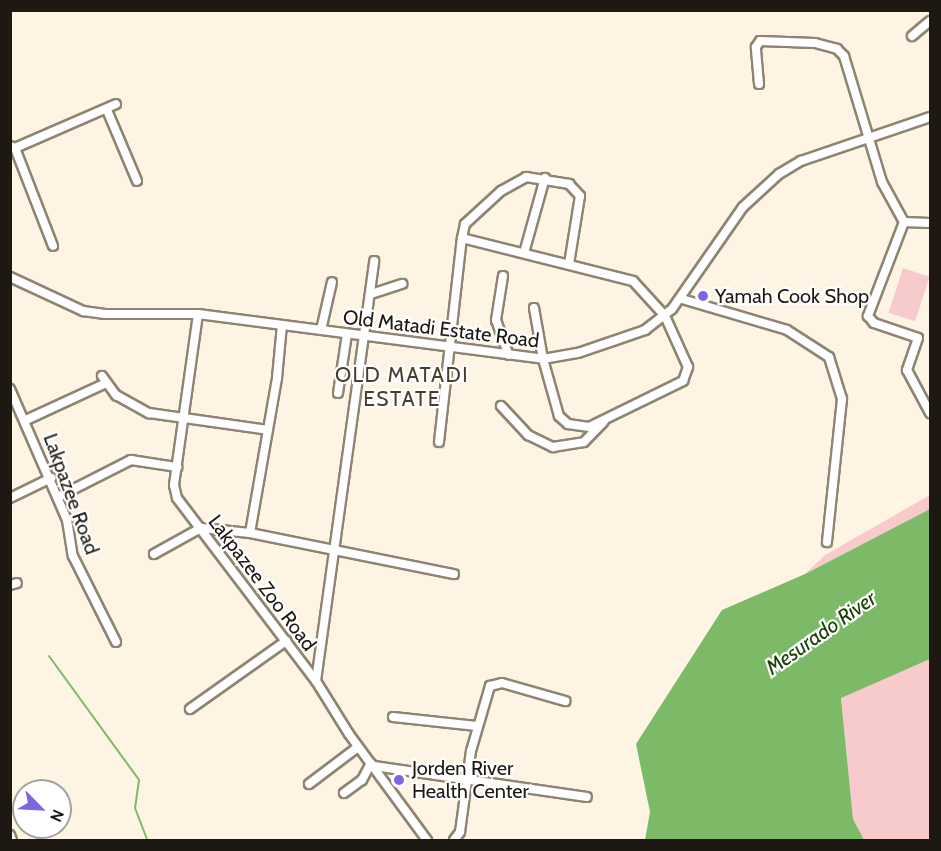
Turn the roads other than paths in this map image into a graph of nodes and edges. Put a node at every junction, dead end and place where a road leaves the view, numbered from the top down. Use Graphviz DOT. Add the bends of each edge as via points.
graph roads {
  1 [pos="930,21"];
  2 [pos="912,36"];
  3 [pos="759,84"];
  4 [pos="116,104"];
  5 [pos="106,110"];
  6 [pos="930,117"];
  7 [pos="869,138"];
  8 [pos="13,147"];
  9 [pos="545,178"];
  10 [pos="137,181"];
  11 [pos="904,222"];
  12 [pos="930,223"];
  13 [pos="462,238"];
  14 [pos="53,246"];
  15 [pos="524,253"];
  16 [pos="375,261"];
  17 [pos="569,264"];
  18 [pos="503,276"];
  19 [pos="10,277"];
  20 [pos="332,282"];
  21 [pos="402,284"];
  22 [pos="371,294"];
  23 [pos="682,299"];
  24 [pos="534,308"];
  25 [pos="198,314"];
  26 [pos="665,316"];
  27 [pos="282,325"];
  28 [pos="321,330"];
  29 [pos="347,333"];
  30 [pos="366,335"];
  31 [pos="452,348"];
  32 [pos="509,355"];
  33 [pos="543,359"];
  34 [pos="10,389"];
  35 [pos="338,393"];
  36 [pos="501,406"];
  37 [pos="930,413"];
  38 [pos="186,417"];
  39 [pos="605,419"];
  40 [pos="26,420"];
  41 [pos="268,430"];
  42 [pos="439,442"];
  43 [pos="177,467"];
  44 [pos="51,478"];
  45 [pos="58,496"];
  46 [pos="10,498"];
  47 [pos="201,528"];
  48 [pos="250,533"];
  49 [pos="827,542"];
  50 [pos="336,548"];
  51 [pos="154,554"];
  52 [pos="454,574"];
  53 [pos="286,641"];
  54 [pos="116,642"];
  55 [pos="316,681"];
  56 [pos="565,701"];
  57 [pos="190,709"];
  58 [pos="393,717"];
  59 [pos="477,726"];
  60 [pos="358,747"];
  61 [pos="372,764"];
  62 [pos="466,780"];
  63 [pos="309,784"];
  64 [pos="344,793"];
  65 [pos="587,797"];
  66 [pos="10,835"];
  67 [pos="12,840"];
  68 [pos="426,840"];
  69 [pos="454,840"];
  1 -- 2 [label="street"];
  3 -- 7 [label="street" via="756,47 760,41 815,43 837,49 844,56"];
  4 -- 5 [label="street"];
  5 -- 8 [label="street"];
  5 -- 10 [label="street"];
  6 -- 7 [label="street, Old Matadi Estate Road"];
  7 -- 11 [label="street" via="885,191"];
  7 -- 23 [label="street, Old Matadi Estate Road" via="801,161 759,189"];
  8 -- 14 [label="street"];
  9 -- 13 [label="street" via="532,175 501,191 468,218"];
  9 -- 15 [label="street"];
  9 -- 17 [label="street" via="574,186 580,196"];
  11 -- 12 [label="street"];
  11 -- 37 [label="street" via="868,316 874,322 918,338 907,370"];
  13 -- 15 [label="street"];
  13 -- 31 [label="street"];
  15 -- 17 [label="street"];
  16 -- 22 [label="street"];
  17 -- 26 [label="street" via="633,281"];
  18 -- 32 [label="street" via="496,320"];
  19 -- 25 [label="street, Old Matadi Estate Road" via="83,311"];
  20 -- 28 [label="street"];
  21 -- 22 [label="street"];
  22 -- 30 [label="street"];
  23 -- 26 [label="street, Old Matadi Estate Road"];
  23 -- 49 [label="street" via="787,330 829,357 842,399"];
  24 -- 33 [label="street"];
  25 -- 27 [label="street, Old Matadi Estate Road"];
  25 -- 38 [label="street, Lakpazee Zoo Road"];
  26 -- 33 [label="street, Old Matadi Estate Road" via="645,330 610,345"];
  26 -- 39 [label="street" via="687,362 686,376"];
  27 -- 28 [label="street, Old Matadi Estate Road"];
  27 -- 41 [label="street"];
  28 -- 29 [label="street, Old Matadi Estate Road"];
  29 -- 30 [label="street, Old Matadi Estate Road"];
  29 -- 35 [label="street"];
  30 -- 31 [label="street, Old Matadi Estate Road"];
  30 -- 50 [label="street"];
  31 -- 32 [label="street, Old Matadi Estate Road"];
  31 -- 42 [label="street"];
  32 -- 33 [label="street, Old Matadi Estate Road"];
  33 -- 39 [label="street" via="563,420 580,428"];
  34 -- 40 [label="street, Lakpazee Road"];
  36 -- 39 [label="street" via="528,435 553,447 584,442"];
  38 -- 40 [label="street" via="139,410 104,380"];
  38 -- 41 [label="street"];
  38 -- 43 [label="street, Lakpazee Zoo Road"];
  40 -- 44 [label="street, Lakpazee Road"];
  41 -- 48 [label="street"];
  43 -- 45 [label="street" via="131,460"];
  43 -- 47 [label="street, Lakpazee Zoo Road" via="174,491"];
  44 -- 45 [label="street, Lakpazee Road"];
  44 -- 46 [label="street"];
  45 -- 54 [label="street, Lakpazee Road" via="73,556"];
  47 -- 48 [label="street"];
  47 -- 51 [label="street"];
  47 -- 53 [label="street, Lakpazee Zoo Road"];
  48 -- 50 [label="street"];
  50 -- 52 [label="street"];
  50 -- 55 [label="street"];
  53 -- 55 [label="street, Lakpazee Zoo Road"];
  53 -- 57 [label="street"];
  55 -- 60 [label="street, Lakpazee Zoo Road"];
  56 -- 59 [label="street" via="498,683 490,686"];
  58 -- 59 [label="street"];
  59 -- 62 [label="street"];
  60 -- 61 [label="street, Lakpazee Zoo Road"];
  60 -- 63 [label="street"];
  61 -- 62 [label="street"];
  61 -- 64 [label="street" via="362,780"];
  61 -- 68 [label="street, Lakpazee Zoo Road"];
  62 -- 65 [label="street"];
  62 -- 69 [label="street" via="460,832"];
  66 -- 67 [label="street"];
}
